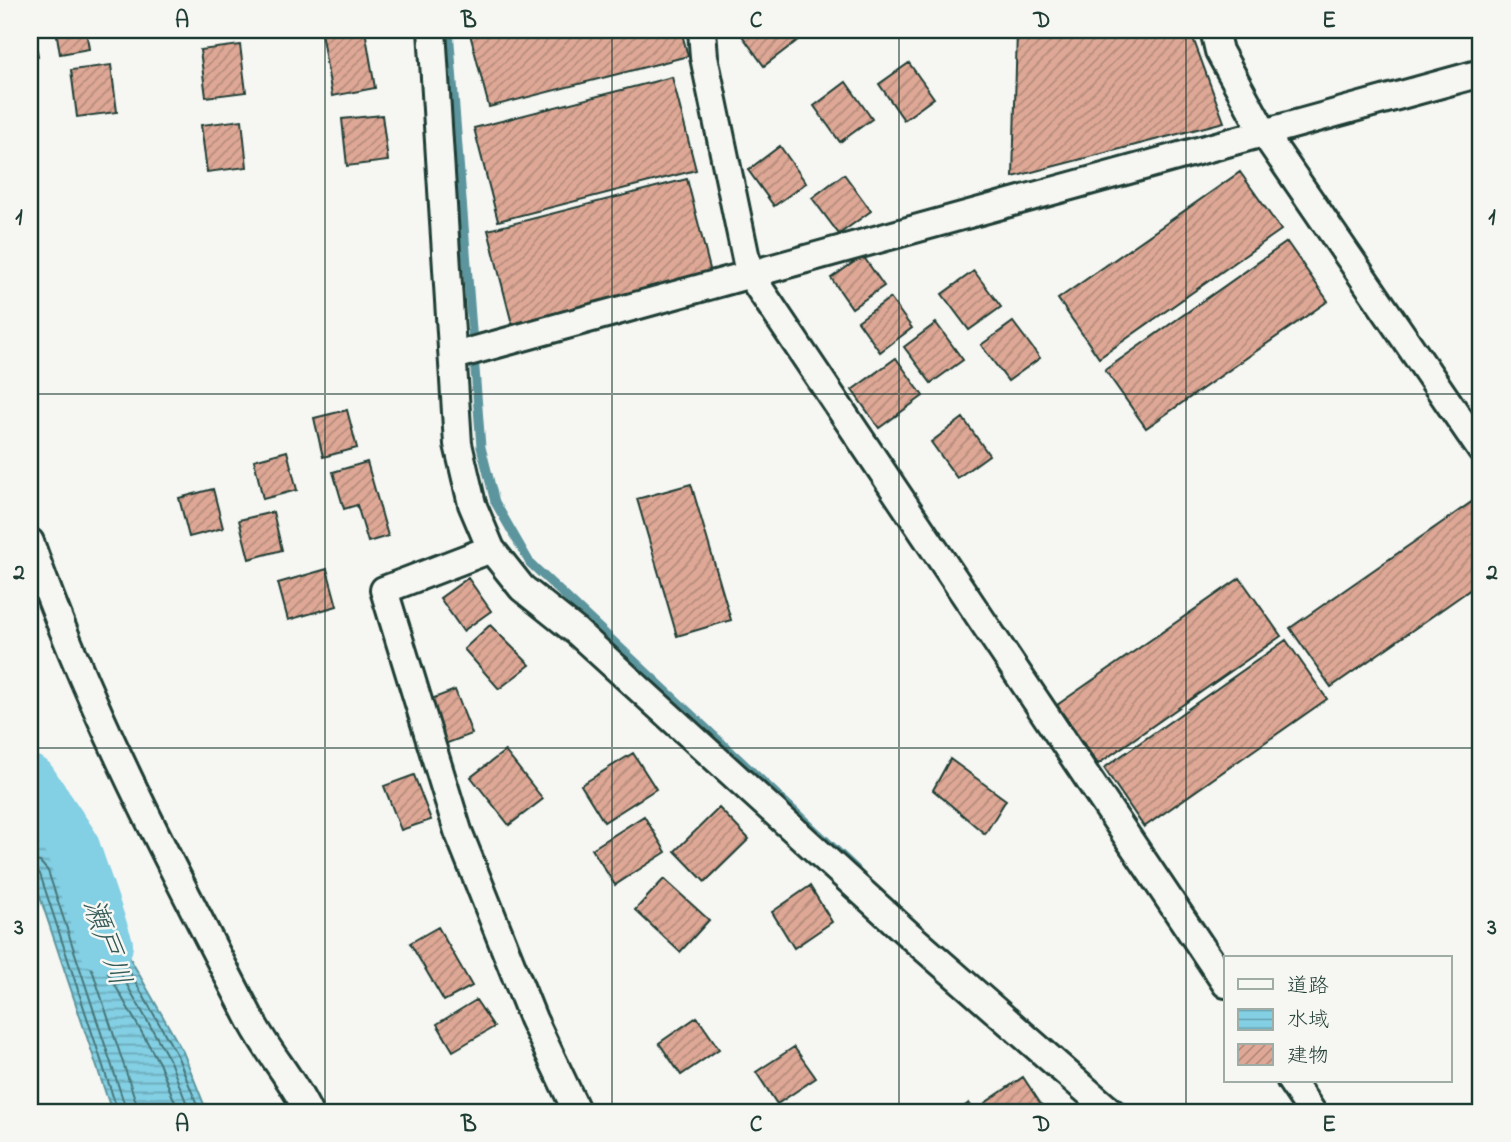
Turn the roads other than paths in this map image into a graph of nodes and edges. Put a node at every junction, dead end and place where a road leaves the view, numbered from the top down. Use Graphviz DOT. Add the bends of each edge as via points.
graph roads {
  1 [pos="432,30"];
  2 [pos="702,30"];
  3 [pos="1214,30"];
  4 [pos="1481,73"];
  5 [pos="1264,133"];
  6 [pos="749,273"];
  7 [pos="454,356"];
  8 [pos="1481,450"];
  9 [pos="30,542"];
  10 [pos="491,549"];
  11 [pos="1224,981"];
  12 [pos="1292,1082"];
  13 [pos="308,1112"];
  14 [pos="577,1112"];
  15 [pos="1111,1112"];
  16 [pos="1312,1112"];
  1 -- 7 [label="street"];
  2 -- 6 [label="street"];
  3 -- 5 [label="street" via="1219,51"];
  4 -- 5 [label="street"];
  5 -- 6 [label="street"];
  5 -- 8 [label="street"];
  6 -- 7 [label="street"];
  6 -- 11 [label="street"];
  7 -- 10 [label="street" via="458,444 472,504"];
  9 -- 13 [label="street" via="50,601 148,820 257,1031"];
  10 -- 14 [label="street" via="384,590 458,831 533,1019"];
  10 -- 15 [label="street" via="522,588 577,632"];
  12 -- 16 [label="street"];
}
